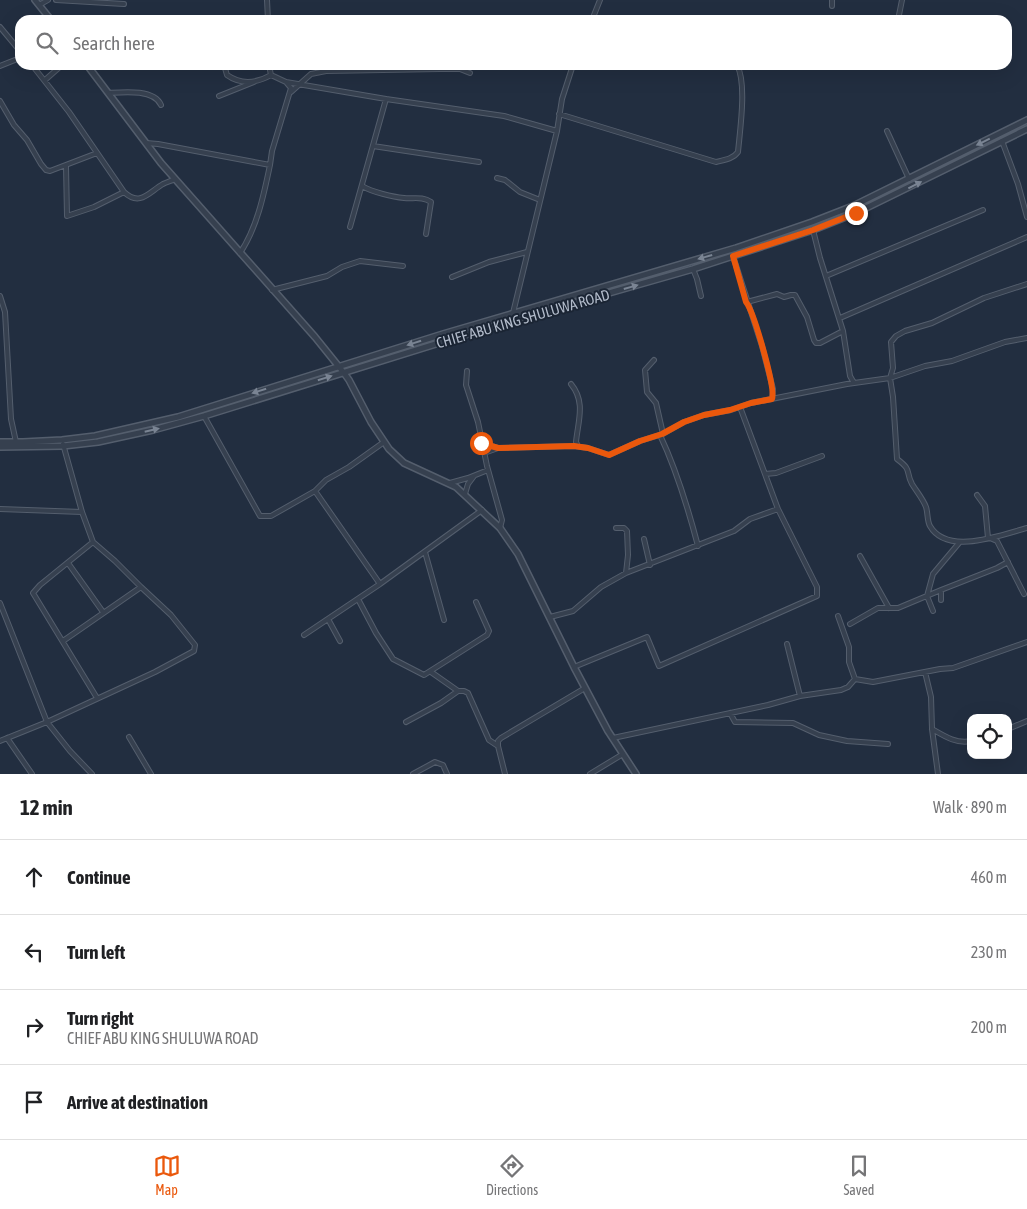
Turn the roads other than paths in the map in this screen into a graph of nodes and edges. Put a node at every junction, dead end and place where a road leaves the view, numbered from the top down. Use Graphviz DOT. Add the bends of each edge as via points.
graph roads {
  1 [pos="48,0"];
  2 [pos="56,0"];
  3 [pos="267,0"];
  4 [pos="600,0"];
  5 [pos="832,0"];
  6 [pos="902,0"];
  7 [pos="37,2"];
  8 [pos="124,4"];
  9 [pos="832,6"];
  10 [pos="47,15"];
  11 [pos="268,15"];
  12 [pos="594,15"];
  13 [pos="899,15"];
  14 [pos="0,27"];
  15 [pos="15,44"];
  16 [pos="15,60"];
  17 [pos="0,66"];
  18 [pos="36,70"];
  19 [pos="56,70"];
  20 [pos="91,70"];
  21 [pos="225,70"];
  22 [pos="270,70"];
  23 [pos="383,70"];
  24 [pos="462,70"];
  25 [pos="571,70"];
  26 [pos="740,70"];
  27 [pos="470,73"];
  28 [pos="271,76"];
  29 [pos="45,80"];
  30 [pos="256,82"];
  31 [pos="286,82"];
  32 [pos="299,84"];
  33 [pos="291,92"];
  34 [pos="109,93"];
  35 [pos="220,96"];
  36 [pos="386,100"];
  37 [pos="0,101"];
  38 [pos="161,105"];
  39 [pos="559,114"];
  40 [pos="1027,120"];
  41 [pos="1027,129"];
  42 [pos="557,131"];
  43 [pos="887,131"];
  44 [pos="1002,141"];
  45 [pos="146,143"];
  46 [pos="373,146"];
  47 [pos="97,153"];
  48 [pos="479,162"];
  49 [pos="270,165"];
  50 [pos="66,166"];
  51 [pos="497,178"];
  52 [pos="909,178"];
  53 [pos="175,179"];
  54 [pos="362,186"];
  55 [pos="894,186"];
  56 [pos="124,192"];
  57 [pos="897,194"];
  58 [pos="540,200"];
  59 [pos="983,210"];
  60 [pos="1027,216"];
  61 [pos="350,227"];
  62 [pos="813,230"];
  63 [pos="426,234"];
  64 [pos="1027,237"];
  65 [pos="527,252"];
  66 [pos="240,253"];
  67 [pos="733,256"];
  68 [pos="403,266"];
  69 [pos="693,269"];
  70 [pos="826,276"];
  71 [pos="452,277"];
  72 [pos="1027,284"];
  73 [pos="607,286"];
  74 [pos="272,290"];
  75 [pos="608,293"];
  76 [pos="0,296"];
  77 [pos="701,296"];
  78 [pos="746,302"];
  79 [pos="513,313"];
  80 [pos="840,318"];
  81 [pos="843,331"];
  82 [pos="1027,338"];
  83 [pos="654,360"];
  84 [pos="338,367"];
  85 [pos="467,371"];
  86 [pos="344,372"];
  87 [pos="850,376"];
  88 [pos="890,378"];
  89 [pos="854,383"];
  90 [pos="571,384"];
  91 [pos="847,384"];
  92 [pos="772,399"];
  93 [pos="740,407"];
  94 [pos="204,416"];
  95 [pos="661,435"];
  96 [pos="0,442"];
  97 [pos="16,442"];
  98 [pos="384,442"];
  99 [pos="63,443"];
  100 [pos="481,443"];
  101 [pos="577,444"];
  102 [pos="0,447"];
  103 [pos="498,448"];
  104 [pos="484,453"];
  105 [pos="822,456"];
  106 [pos="488,470"];
  107 [pos="765,474"];
  108 [pos="474,476"];
  109 [pos="450,482"];
  110 [pos="314,491"];
  111 [pos="465,494"];
  112 [pos="977,495"];
  113 [pos="0,509"];
  114 [pos="778,509"];
  115 [pos="482,510"];
  116 [pos="82,512"];
  117 [pos="500,528"];
  118 [pos="616,528"];
  119 [pos="1027,528"];
  120 [pos="989,538"];
  121 [pos="644,539"];
  122 [pos="93,542"];
  123 [pos="959,543"];
  124 [pos="698,546"];
  125 [pos="424,552"];
  126 [pos="860,556"];
  127 [pos="1008,562"];
  128 [pos="68,563"];
  129 [pos="650,564"];
  130 [pos="626,572"];
  131 [pos="380,584"];
  132 [pos="141,587"];
  133 [pos="941,590"];
  134 [pos="1024,594"];
  135 [pos="927,596"];
  136 [pos="358,599"];
  137 [pos="941,600"];
  138 [pos="476,602"];
  139 [pos="0,604"];
  140 [pos="889,608"];
  141 [pos="933,611"];
  142 [pos="104,612"];
  143 [pos="838,616"];
  144 [pos="550,617"];
  145 [pos="328,619"];
  146 [pos="444,620"];
  147 [pos="850,624"];
  148 [pos="304,635"];
  149 [pos="63,641"];
  150 [pos="340,641"];
  151 [pos="1027,642"];
  152 [pos="786,644"];
  153 [pos="574,667"];
  154 [pos="431,672"];
  155 [pos="925,672"];
  156 [pos="855,679"];
  157 [pos="585,688"];
  158 [pos="458,691"];
  159 [pos="800,696"];
  160 [pos="97,698"];
  161 [pos="730,713"];
  162 [pos="1027,721"];
  163 [pos="47,722"];
  164 [pos="406,722"];
  165 [pos="1012,727"];
  166 [pos="932,729"];
  167 [pos="129,737"];
  168 [pos="7,738"];
  169 [pos="613,738"];
  170 [pos="0,741"];
  171 [pos="967,742"];
  172 [pos="888,744"];
  173 [pos="498,746"];
  174 [pos="623,754"];
  175 [pos="32,774"];
  176 [pos="92,774"];
  177 [pos="151,774"];
  178 [pos="413,774"];
  179 [pos="447,774"];
  180 [pos="505,774"];
  181 [pos="590,774"];
  182 [pos="636,774"];
  183 [pos="938,774"];
  1 -- 7 [label="street"];
  2 -- 8 [label="street"];
  3 -- 11 [label="street"];
  4 -- 12 [label="street"];
  5 -- 9 [label="street"];
  6 -- 13 [label="street"];
  7 -- 10 [label="street"];
  14 -- 15 [label="street"];
  16 -- 17 [label="street"];
  18 -- 29 [label="street"];
  19 -- 29 [label="street"];
  20 -- 34 [label="street"];
  21 -- 30 [label="street" via="232,78"];
  22 -- 28 [label="street"];
  23 -- 32 [label="street" via="326,71 311,74"];
  24 -- 27 [label="street"];
  25 -- 39 [label="street"];
  26 -- 39 [label="street" via="738,152 736,156 716,162"];
  28 -- 30 [label="street"];
  28 -- 31 [label="street"];
  29 -- 47 [label="street"];
  30 -- 35 [label="street"];
  31 -- 32 [label="street"];
  31 -- 33 [label="street"];
  32 -- 33 [label="street"];
  32 -- 36 [label="street"];
  33 -- 49 [label="street"];
  34 -- 38 [label="street" via="147,94"];
  34 -- 45 [label="street"];
  36 -- 42 [label="street" via="504,116"];
  36 -- 46 [label="street"];
  37 -- 50 [label="street" via="44,168 50,171"];
  39 -- 42 [label="street"];
  40 -- 52 [label="street, one-way"];
  41 -- 44 [label="street, CHIEF ABU KING SHULUWA ROAD"];
  42 -- 58 [label="street"];
  43 -- 52 [label="street"];
  57 -- 44 [label="street, CHIEF ABU KING SHULUWA ROAD, one-way"];
  44 -- 60 [label="street"];
  45 -- 49 [label="street"];
  45 -- 53 [label="street"];
  46 -- 48 [label="street"];
  46 -- 54 [label="street"];
  47 -- 50 [label="street"];
  47 -- 56 [label="street"];
  49 -- 66 [label="street" via="258,210"];
  50 -- 56 [label="street" via="67,216"];
  51 -- 58 [label="street"];
  52 -- 55 [label="street"];
  53 -- 56 [label="street" via="143,197 131,198"];
  53 -- 66 [label="street"];
  54 -- 61 [label="street"];
  54 -- 63 [label="street" via="399,198 421,198 431,202"];
  55 -- 57 [label="street"];
  55 -- 73 [label="street, one-way" via="812,222"];
  57 -- 62 [label="street, CHIEF ABU KING SHULUWA ROAD"];
  58 -- 65 [label="street"];
  59 -- 70 [label="street"];
  62 -- 67 [label="street, CHIEF ABU KING SHULUWA ROAD"];
  62 -- 70 [label="street"];
  64 -- 80 [label="street"];
  65 -- 71 [label="street" via="489,262"];
  65 -- 79 [label="street"];
  66 -- 74 [label="street"];
  67 -- 69 [label="street, CHIEF ABU KING SHULUWA ROAD"];
  67 -- 78 [label="street"];
  68 -- 74 [label="street" via="360,261 327,276"];
  75 -- 69 [label="street, CHIEF ABU KING SHULUWA ROAD, one-way"];
  69 -- 77 [label="street"];
  70 -- 80 [label="street"];
  72 -- 88 [label="street" via="984,298 896,336 891,342 893,368"];
  73 -- 75 [label="street"];
  73 -- 79 [label="street"];
  74 -- 84 [label="street"];
  75 -- 86 [label="street, CHIEF ABU KING SHULUWA ROAD"];
  76 -- 97 [label="street" via="5,312 11,419"];
  78 -- 81 [label="street" via="777,294 784,297 792,294 807,317 816,343"];
  78 -- 92 [label="street" via="762,346 773,389"];
  79 -- 84 [label="street, one-way"];
  80 -- 81 [label="street"];
  81 -- 87 [label="street"];
  82 -- 88 [label="street"];
  83 -- 95 [label="street" via="645,370 646,388 656,403"];
  84 -- 86 [label="street"];
  84 -- 99 [label="street, one-way" via="178,417"];
  85 -- 100 [label="street" via="466,385"];
  94 -- 86 [label="street, CHIEF ABU KING SHULUWA ROAD, one-way"];
  86 -- 98 [label="street"];
  87 -- 89 [label="street"];
  87 -- 91 [label="street"];
  88 -- 89 [label="street"];
  88 -- 123 [label="street" via="898,459 908,467 911,482 927,509 930,525 939,536"];
  89 -- 91 [label="street"];
  90 -- 101 [label="street" via="578,394 580,410"];
  91 -- 92 [label="street"];
  92 -- 93 [label="street"];
  93 -- 95 [label="street" via="684,422"];
  93 -- 107 [label="street"];
  99 -- 94 [label="street, CHIEF ABU KING SHULUWA ROAD, one-way" via="98,442"];
  94 -- 110 [label="street" via="260,516 272,516"];
  95 -- 101 [label="street" via="609,455"];
  95 -- 124 [label="street" via="686,502"];
  96 -- 97 [label="street"];
  97 -- 99 [label="street"];
  98 -- 109 [label="street" via="404,463"];
  98 -- 110 [label="street"];
  99 -- 102 [label="street, CHIEF ABU KING SHULUWA ROAD"];
  99 -- 116 [label="street"];
  100 -- 103 [label="street"];
  100 -- 104 [label="street"];
  101 -- 103 [label="street"];
  103 -- 104 [label="street"];
  104 -- 106 [label="street"];
  105 -- 107 [label="street"];
  106 -- 108 [label="street"];
  106 -- 117 [label="street" via="502,520"];
  107 -- 114 [label="street"];
  108 -- 109 [label="street"];
  108 -- 111 [label="street"];
  109 -- 111 [label="street"];
  110 -- 131 [label="street"];
  111 -- 115 [label="street"];
  112 -- 120 [label="street" via="985,506"];
  113 -- 116 [label="street"];
  114 -- 124 [label="street" via="750,519 734,532"];
  114 -- 153 [label="street" via="817,587 817,596 659,666 647,636"];
  115 -- 117 [label="street"];
  115 -- 125 [label="street"];
  116 -- 122 [label="street"];
  117 -- 144 [label="street" via="518,554"];
  118 -- 130 [label="street" via="627,531"];
  119 -- 120 [label="street"];
  120 -- 123 [label="street"];
  120 -- 127 [label="street" via="997,541"];
  121 -- 129 [label="street"];
  122 -- 128 [label="street"];
  122 -- 132 [label="street"];
  123 -- 135 [label="street" via="933,574"];
  124 -- 129 [label="street"];
  125 -- 131 [label="street"];
  125 -- 146 [label="street"];
  126 -- 140 [label="street"];
  127 -- 133 [label="street"];
  127 -- 134 [label="street"];
  128 -- 142 [label="street"];
  128 -- 149 [label="street" via="33,591"];
  129 -- 130 [label="street"];
  130 -- 144 [label="street" via="589,595 574,611"];
  131 -- 136 [label="street"];
  132 -- 142 [label="street"];
  132 -- 160 [label="street" via="184,629 195,649 155,672"];
  133 -- 135 [label="street"];
  133 -- 137 [label="street"];
  135 -- 140 [label="street" via="898,608"];
  135 -- 141 [label="street"];
  136 -- 145 [label="street"];
  136 -- 154 [label="street" via="393,660 424,675"];
  138 -- 154 [label="street" via="489,631 487,635"];
  139 -- 163 [label="street"];
  140 -- 147 [label="street" via="878,608"];
  142 -- 149 [label="street"];
  143 -- 156 [label="street" via="849,647 848,662"];
  144 -- 153 [label="street"];
  145 -- 148 [label="street"];
  145 -- 150 [label="street"];
  149 -- 160 [label="street"];
  151 -- 155 [label="street" via="953,668"];
  152 -- 159 [label="street"];
  153 -- 157 [label="street"];
  154 -- 158 [label="street"];
  155 -- 156 [label="street" via="873,682"];
  155 -- 166 [label="street" via="931,697"];
  156 -- 159 [label="street" via="841,690"];
  157 -- 169 [label="street"];
  157 -- 173 [label="street" via="501,738"];
  158 -- 164 [label="street"];
  158 -- 173 [label="street" via="468,693 489,740"];
  159 -- 161 [label="street"];
  160 -- 163 [label="street"];
  161 -- 169 [label="street"];
  161 -- 172 [label="street" via="735,722 793,723 820,735 847,741"];
  162 -- 165 [label="street"];
  163 -- 168 [label="street"];
  163 -- 176 [label="street"];
  166 -- 171 [label="street" via="946,738"];
  166 -- 183 [label="street"];
  167 -- 177 [label="street"];
  168 -- 170 [label="street"];
  168 -- 175 [label="street"];
  169 -- 174 [label="street"];
  173 -- 180 [label="street"];
  174 -- 181 [label="street"];
  174 -- 182 [label="street"];
  178 -- 179 [label="street" via="435,762 443,765"];
}
